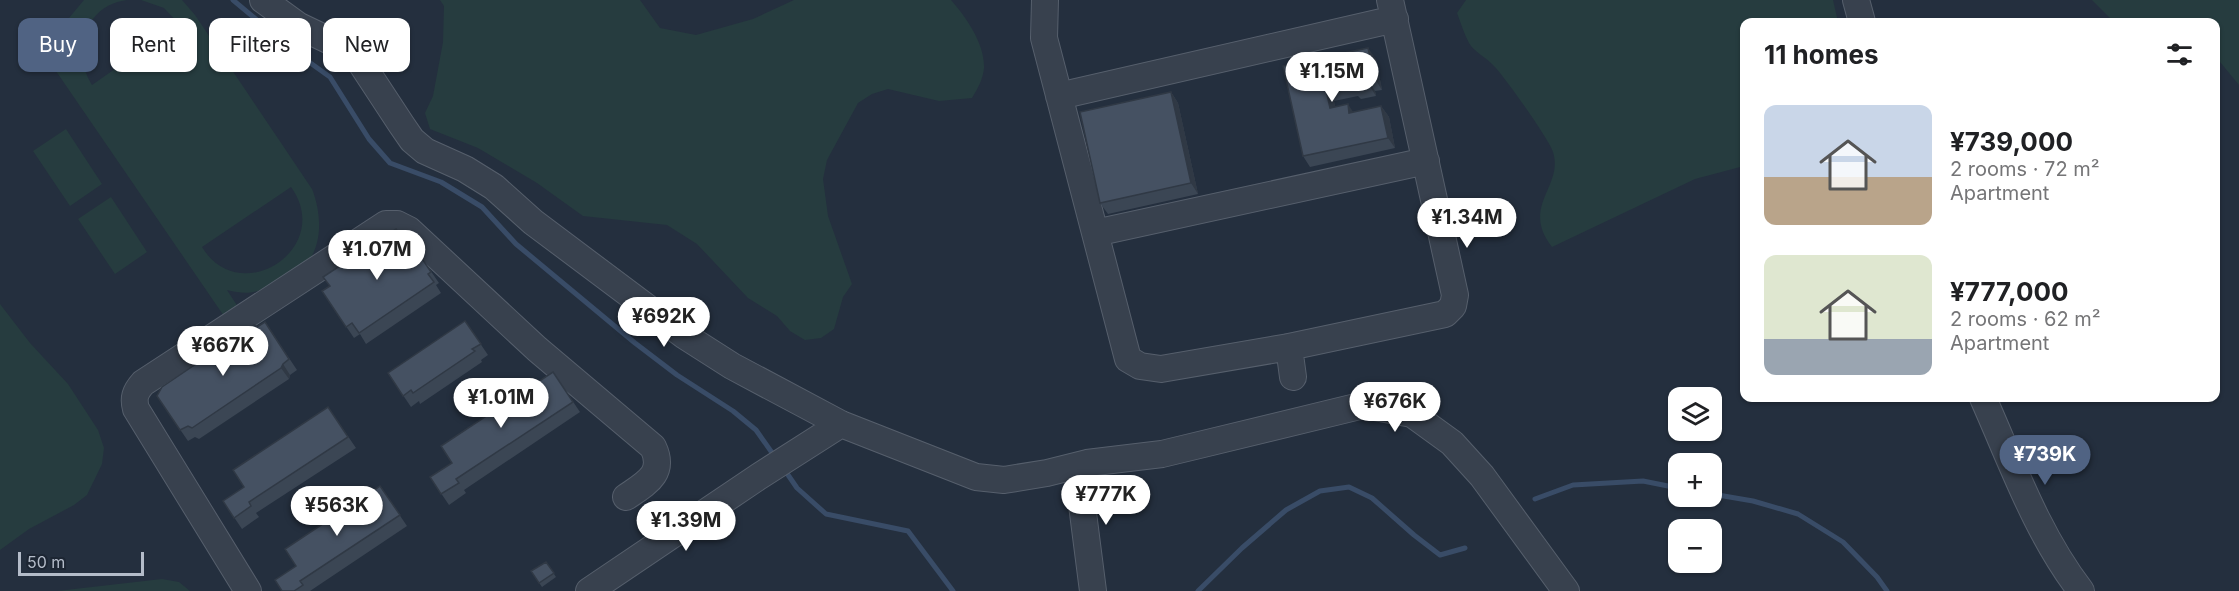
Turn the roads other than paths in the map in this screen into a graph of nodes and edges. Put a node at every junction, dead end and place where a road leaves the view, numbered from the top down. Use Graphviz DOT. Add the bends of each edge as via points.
graph roads {
  1 [pos="263,0"];
  2 [pos="1044,0"];
  3 [pos="1856,0"];
  4 [pos="1392,9"];
  5 [pos="1861,18"];
  6 [pos="1059,96"];
  7 [pos="1426,161"];
  8 [pos="1095,233"];
  9 [pos="1289,347"];
  10 [pos="1293,377"];
  11 [pos="1985,402"];
  12 [pos="841,424"];
  13 [pos="1077,466"];
  14 [pos="626,497"];
  15 [pos="248,591"];
  16 [pos="589,591"];
  17 [pos="1093,591"];
  18 [pos="1566,591"];
  19 [pos="2081,591"];
  1 -- 12 [label="street" via="359,60 412,140 425,151 494,187 685,336 732,366"];
  2 -- 6 [label="street" via="1044,38"];
  3 -- 5 [label="street"];
  4 -- 6 [label="street"];
  4 -- 7 [label="street"];
  6 -- 8 [label="street"];
  7 -- 8 [label="street"];
  7 -- 9 [label="street" via="1455,295 1453,306 1445,314"];
  8 -- 9 [label="street" via="1128,359 1140,366 1161,369"];
  9 -- 10 [label="street"];
  11 -- 19 [label="street" via="2024,493 2066,572"];
  12 -- 13 [label="street" via="976,477 1004,480"];
  12 -- 16 [label="street"];
  13 -- 17 [label="street"];
  13 -- 18 [label="street" via="1162,454 1364,405 1412,414 1452,443 1482,476"];
  14 -- 15 [label="street" via="655,472 657,455 653,447 537,349 409,230 386,224 136,391 136,409"];
}
